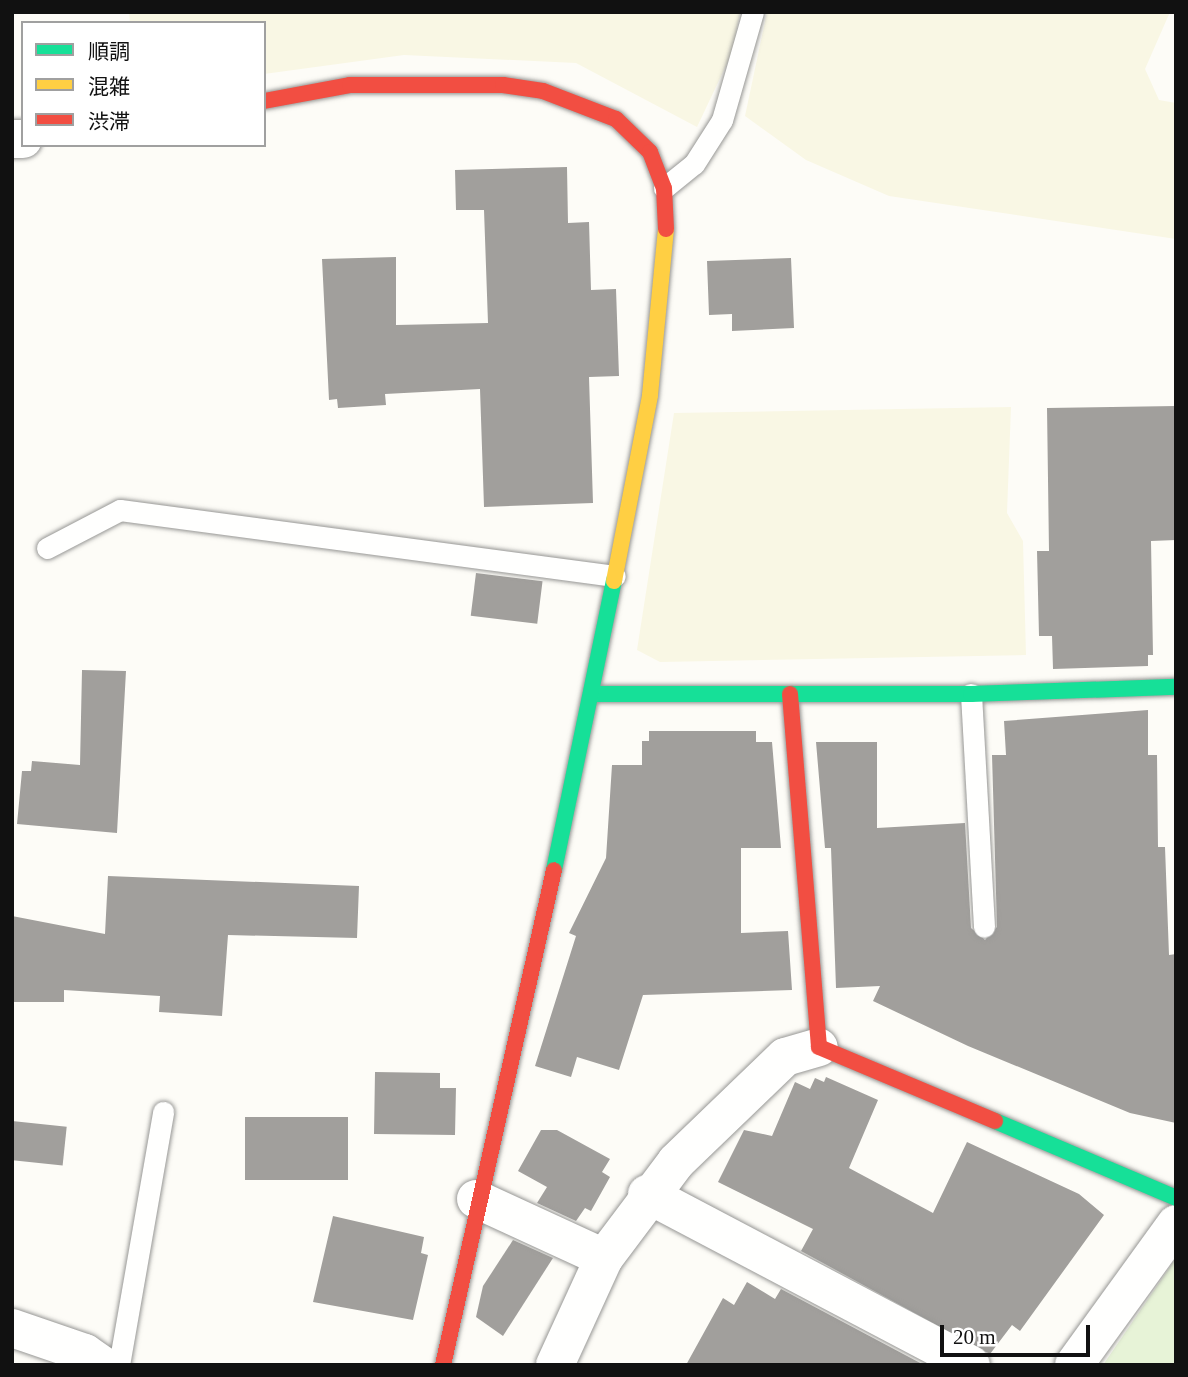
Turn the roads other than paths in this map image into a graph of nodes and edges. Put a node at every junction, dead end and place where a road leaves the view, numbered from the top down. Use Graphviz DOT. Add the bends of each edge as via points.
graph roads {
  1 [pos="752,12"];
  2 [pos="266,101"];
  3 [pos="664,188"];
  4 [pos="47,548"];
  5 [pos="615,576"];
  6 [pos="1176,687"];
  7 [pos="593,694"];
  8 [pos="790,694"];
  9 [pos="971,694"];
  10 [pos="984,926"];
  11 [pos="818,1046"];
  12 [pos="163,1112"];
  13 [pos="647,1194"];
  14 [pos="1176,1198"];
  15 [pos="476,1199"];
  16 [pos="1176,1224"];
  17 [pos="604,1258"];
  18 [pos="12,1328"];
  19 [pos="102,1365"];
  20 [pos="119,1365"];
  21 [pos="443,1365"];
  22 [pos="555,1365"];
  23 [pos="971,1365"];
  24 [pos="1074,1365"];
  1 -- 3 [label="lane" via="722,120 694,164"];
  2 -- 3 [label="street" via="350,85 503,85 543,91 616,119 650,152"];
  3 -- 5 [label="street" via="666,242 650,395"];
  4 -- 5 [label="lane" via="120,510"];
  5 -- 7 [label="street"];
  6 -- 9 [label="street"];
  7 -- 8 [label="street"];
  7 -- 15 [label="street"];
  8 -- 9 [label="street"];
  8 -- 11 [label="street"];
  9 -- 10 [label="lane"];
  11 -- 13 [label="street" via="785,1057"];
  11 -- 14 [label="street"];
  12 -- 20 [label="lane"];
  13 -- 17 [label="street"];
  13 -- 23 [label="street"];
  15 -- 17 [label="street"];
  15 -- 21 [label="street"];
  16 -- 24 [label="street"];
  17 -- 22 [label="street"];
  18 -- 19 [label="street" via="85,1353"];
}
